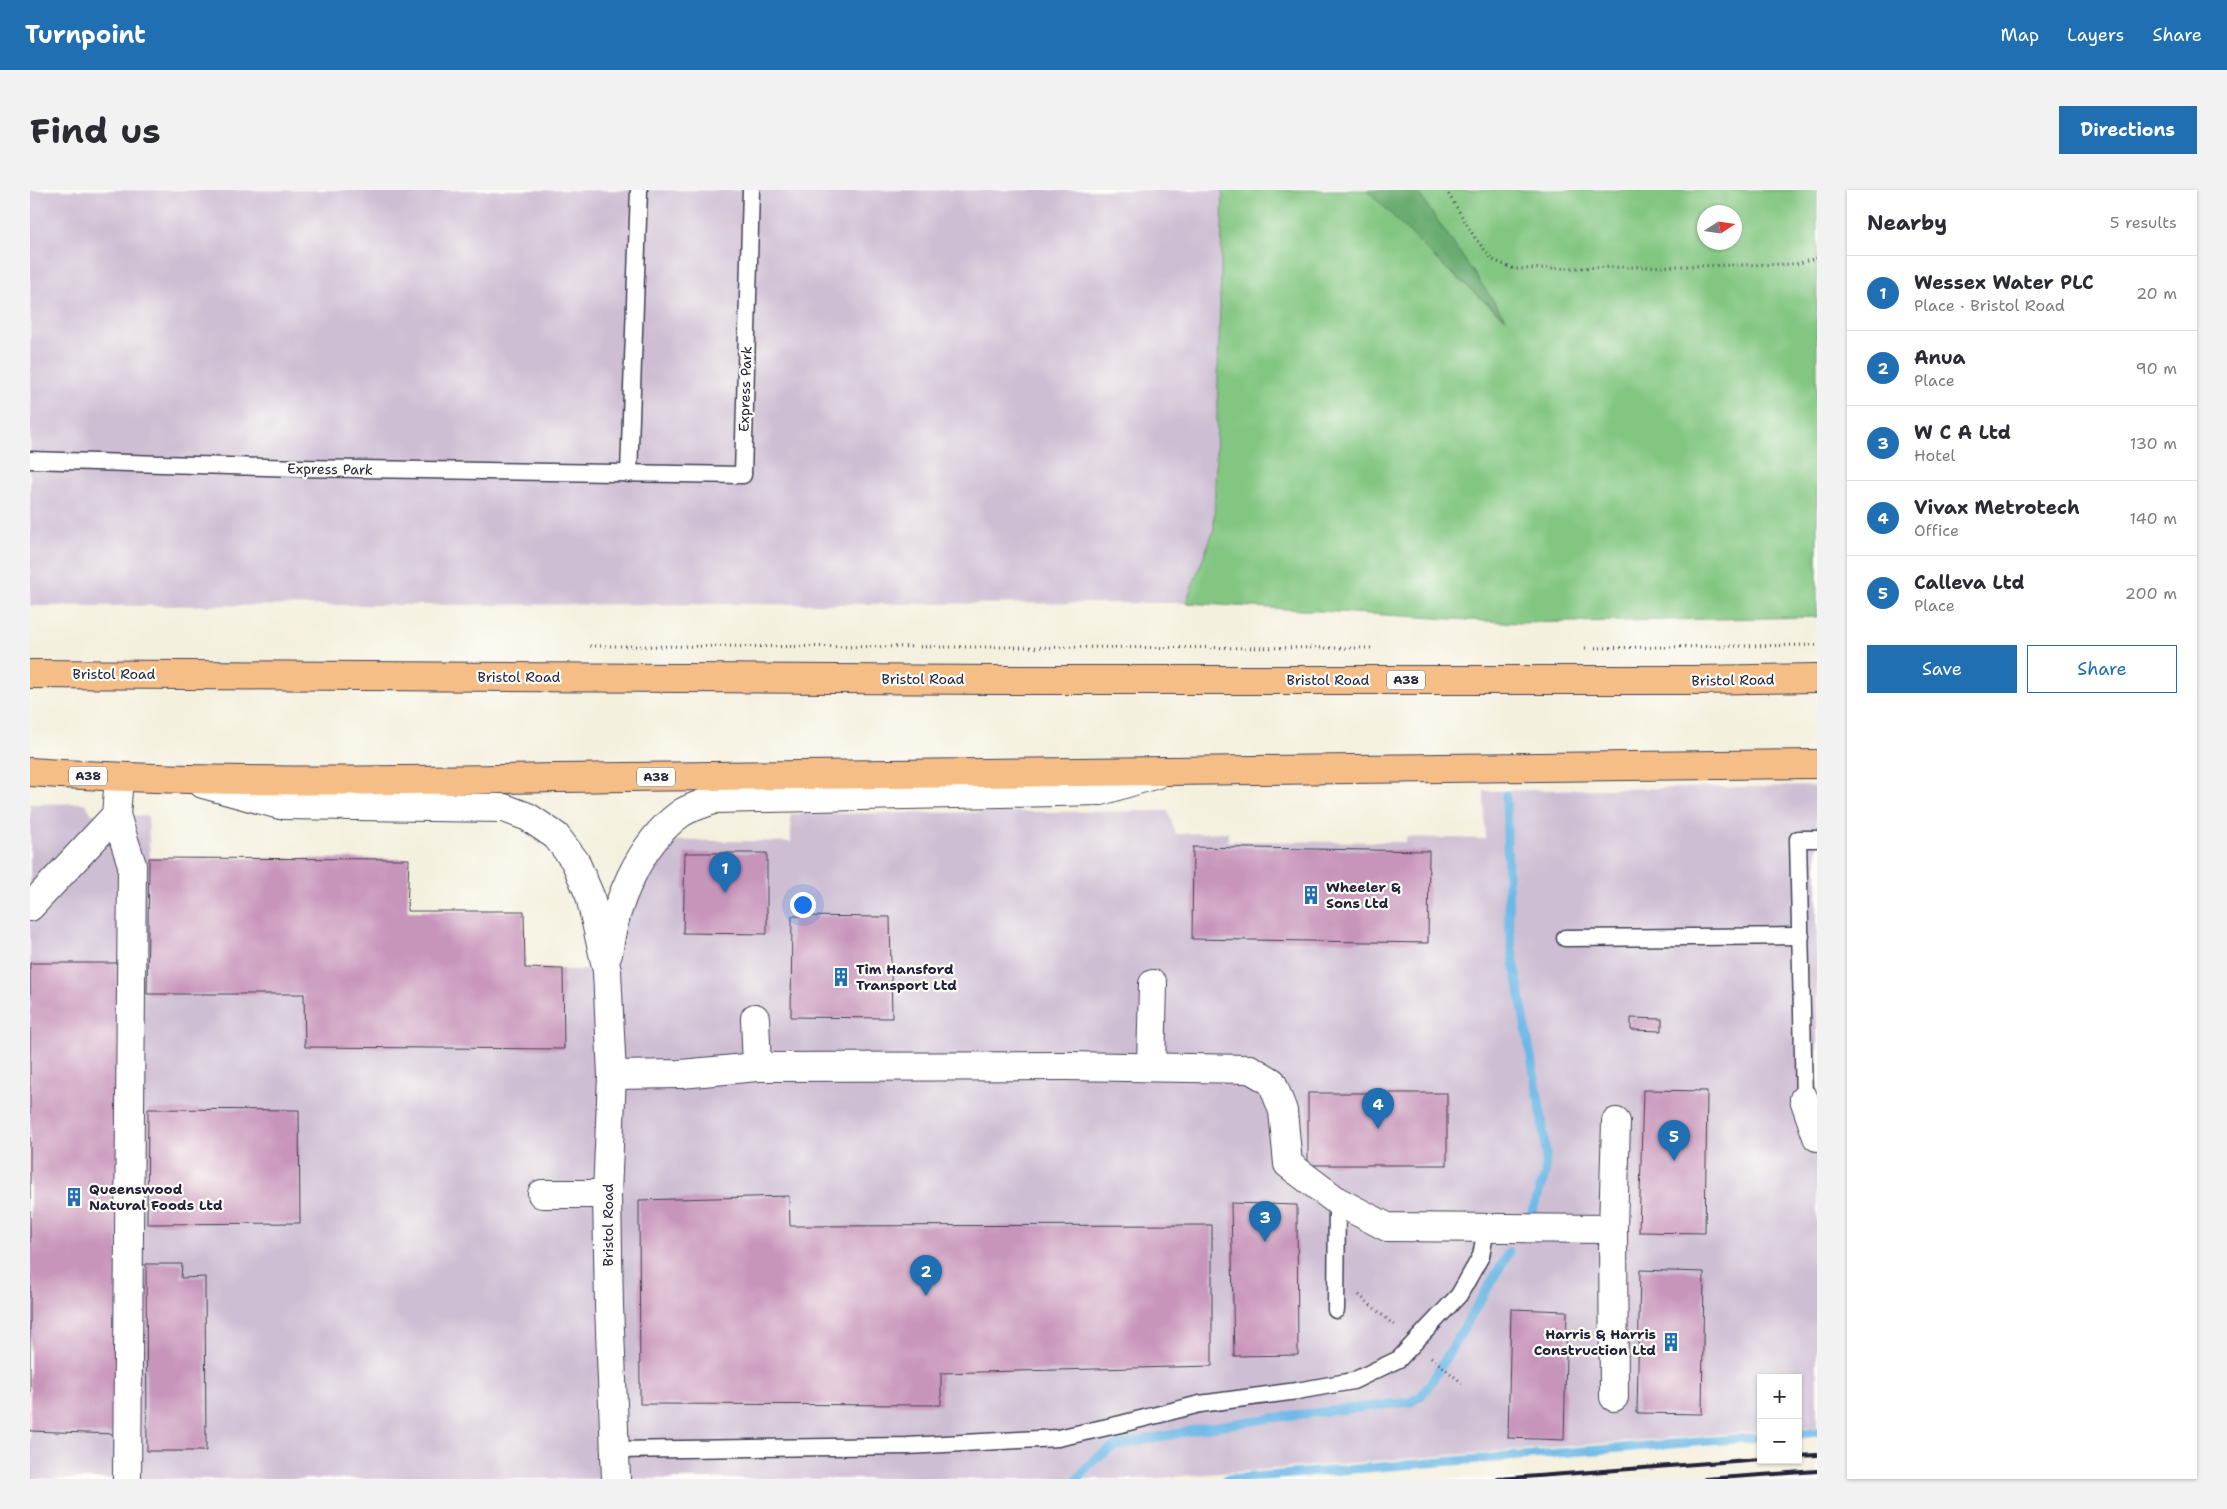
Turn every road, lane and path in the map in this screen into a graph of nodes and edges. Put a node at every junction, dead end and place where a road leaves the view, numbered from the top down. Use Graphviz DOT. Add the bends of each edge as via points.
graph roads {
  1 [pos="639,190"];
  2 [pos="751,190"];
  3 [pos="1446,190"];
  4 [pos="1817,258"];
  5 [pos="30,460"];
  6 [pos="629,474"];
  7 [pos="1817,645"];
  8 [pos="589,646"];
  9 [pos="1384,648"];
  10 [pos="1582,648"];
  11 [pos="30,674"];
  12 [pos="1817,678"];
  13 [pos="1817,764"];
  14 [pos="30,772"];
  15 [pos="1166,772"];
  16 [pos="119,778"];
  17 [pos="184,779"];
  18 [pos="116,815"];
  19 [pos="1817,839"];
  20 [pos="30,907"];
  21 [pos="1801,936"];
  22 [pos="1565,938"];
  23 [pos="607,970"];
  24 [pos="1153,984"];
  25 [pos="755,1018"];
  26 [pos="1810,1038"];
  27 [pos="1151,1066"];
  28 [pos="757,1067"];
  29 [pos="612,1074"];
  30 [pos="1804,1099"];
  31 [pos="1616,1122"];
  32 [pos="1817,1137"];
  33 [pos="542,1194"];
  34 [pos="607,1194"];
  35 [pos="1337,1201"];
  36 [pos="1486,1228"];
  37 [pos="1614,1229"];
  38 [pos="1356,1292"];
  39 [pos="1336,1310"];
  40 [pos="1414,1342"];
  41 [pos="1462,1383"];
  42 [pos="1614,1397"];
  43 [pos="614,1450"];
  44 [pos="128,1479"];
  45 [pos="616,1479"];
  1 -- 6 [label="lane"];
  2 -- 6 [label="lane, Express Park" via="743,475"];
  3 -- 4 [label="path" via="1493,260 1514,269 1796,264"];
  5 -- 6 [label="lane, Express Park"];
  7 -- 10 [label="path"];
  8 -- 9 [label="path"];
  11 -- 12 [label="main road, Bristol Road / A38" via="986,680"];
  13 -- 15 [label="main road, Bristol Road / A38"];
  14 -- 16 [label="main road, Bristol Road / A38"];
  15 -- 17 [label="main road, Bristol Road / A38"];
  15 -- 23 [label="street, Bristol Road" via="1101,791 716,799 681,813 654,840 624,891 611,929"];
  16 -- 17 [label="main road, Bristol Road / A38"];
  16 -- 18 [label="street"];
  17 -- 23 [label="street, Bristol Road" via="280,805 504,808 528,817 556,836 575,861 590,896"];
  18 -- 20 [label="street"];
  18 -- 44 [label="street" via="132,865"];
  19 -- 21 [label="lane" via="1798,839"];
  21 -- 22 [label="lane"];
  21 -- 26 [label="lane"];
  23 -- 29 [label="street, Bristol Road"];
  24 -- 27 [label="street"];
  25 -- 28 [label="street"];
  26 -- 30 [label="lane"];
  27 -- 28 [label="street"];
  27 -- 35 [label="street" via="1250,1069 1272,1082 1284,1111 1288,1164"];
  28 -- 29 [label="street" via="681,1074"];
  29 -- 34 [label="street, Bristol Road"];
  30 -- 32 [label="street"];
  31 -- 37 [label="street"];
  33 -- 34 [label="street"];
  34 -- 43 [label="street, Bristol Road"];
  35 -- 36 [label="street" via="1387,1227"];
  35 -- 39 [label="lane"];
  36 -- 37 [label="street"];
  36 -- 40 [label="lane" via="1480,1256 1459,1295"];
  37 -- 42 [label="street"];
  38 -- 40 [label="path"];
  40 -- 41 [label="path"];
  40 -- 43 [label="lane" via="1399,1359 1353,1381 1200,1404 1058,1438 907,1446"];
  43 -- 45 [label="street, Bristol Road"];
}
